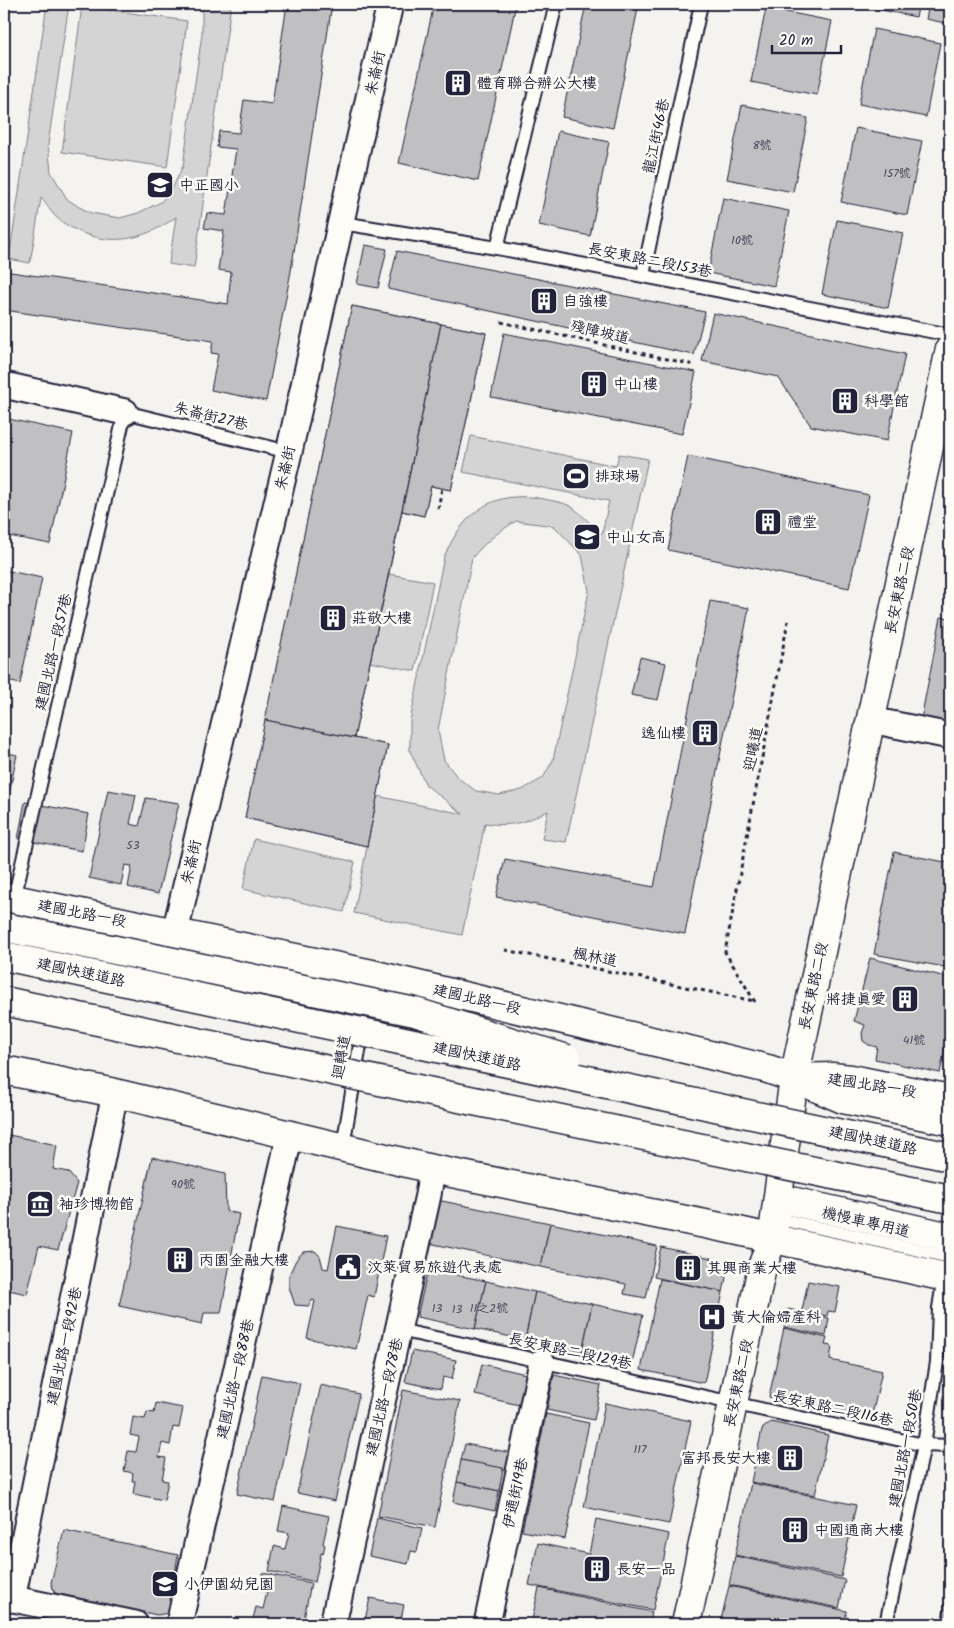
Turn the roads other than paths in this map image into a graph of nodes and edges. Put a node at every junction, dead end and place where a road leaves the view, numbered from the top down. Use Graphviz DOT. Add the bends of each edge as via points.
graph roads {
  1 [pos="390,4"];
  2 [pos="556,4"];
  3 [pos="701,4"];
  4 [pos="342,223"];
  5 [pos="497,248"];
  6 [pos="642,275"];
  7 [pos="950,337"];
  8 [pos="950,349"];
  9 [pos="4,384"];
  10 [pos="124,412"];
  11 [pos="950,440"];
  12 [pos="289,452"];
  13 [pos="880,722"];
  14 [pos="950,736"];
  15 [pos="9,898"];
  16 [pos="4,927"];
  17 [pos="175,932"];
  18 [pos="4,956"];
  19 [pos="372,974"];
  20 [pos="4,1001"];
  21 [pos="4,1070"];
  22 [pos="807,1081"];
  23 [pos="115,1094"];
  24 [pos="950,1099"];
  25 [pos="729,1110"];
  26 [pos="950,1115"];
  27 [pos="950,1121"];
  28 [pos="290,1134"];
  29 [pos="342,1146"];
  30 [pos="950,1157"];
  31 [pos="432,1169"];
  32 [pos="950,1199"];
  33 [pos="775,1219"];
  34 [pos="950,1237"];
  35 [pos="948,1270"];
  36 [pos="399,1330"];
  37 [pos="542,1362"];
  38 [pos="734,1403"];
  39 [pos="924,1445"];
  40 [pos="950,1446"];
  41 [pos="8,1598"];
  42 [pos="135,1624"];
  43 [pos="179,1624"];
  44 [pos="333,1624"];
  45 [pos="487,1624"];
  46 [pos="686,1624"];
  47 [pos="886,1624"];
  1 -- 4 [label="street, 朱崙街"];
  2 -- 5 [label="lane"];
  3 -- 6 [label="lane, 龍江街46巷"];
  4 -- 5 [label="lane, 長安東路二段153巷"];
  4 -- 12 [label="street, 朱崙街"];
  5 -- 6 [label="lane, 長安東路二段153巷"];
  6 -- 7 [label="lane, 長安東路二段153巷"];
  8 -- 13 [label="main road, 長安東路二段"];
  9 -- 10 [label="street"];
  10 -- 12 [label="lane, 朱崙街27巷"];
  10 -- 15 [label="lane, 建國北路一段57巷"];
  11 -- 13 [label="main road, 長安東路二段"];
  12 -- 17 [label="street, 朱崙街"];
  13 -- 14 [label="street"];
  13 -- 22 [label="main road, 長安東路二段"];
  15 -- 17 [label="main road, 建國北路一段"];
  16 -- 25 [label="main road, bridge" via="415,1012"];
  17 -- 19 [label="main road, 建國北路一段"];
  18 -- 25 [label="main road, 建國快速道路, bridge"];
  19 -- 22 [label="main road, 建國北路一段"];
  19 -- 29 [label="lane, 迴轉道"];
  20 -- 32 [label="main road, bridge"];
  21 -- 23 [label="main road"];
  22 -- 24 [label="main road, 建國北路一段" via="832,1077 851,1079"];
  22 -- 26 [label="lane"];
  22 -- 27 [label="main road" via="843,1099"];
  22 -- 33 [label="main road, 長安東路二段"];
  23 -- 28 [label="main road"];
  23 -- 41 [label="street, 建國北路一段92巷"];
  25 -- 30 [label="main road, 建國快速道路, bridge"];
  28 -- 29 [label="main road"];
  28 -- 43 [label="street, 建國北路一段88巷"];
  29 -- 31 [label="main road"];
  31 -- 33 [label="main road" via="726,1228"];
  31 -- 36 [label="street, 建國北路一段78巷"];
  33 -- 34 [label="main road"];
  33 -- 35 [label="main road"];
  33 -- 38 [label="main road, 長安東路二段"];
  35 -- 39 [label="lane, 建國北路一段50巷" via="939,1308 937,1362"];
  36 -- 37 [label="lane, 長安東路二段129巷"];
  36 -- 44 [label="street, 建國北路一段78巷"];
  37 -- 38 [label="lane, 長安東路二段129巷"];
  37 -- 45 [label="street, 伊通街19巷"];
  38 -- 39 [label="lane, 長安東路二段116巷"];
  38 -- 46 [label="main road, 長安東路二段"];
  39 -- 40 [label="lane, 長安東路二段116巷"];
  39 -- 47 [label="lane, 建國北路一段50巷"];
  41 -- 42 [label="street"];
}
